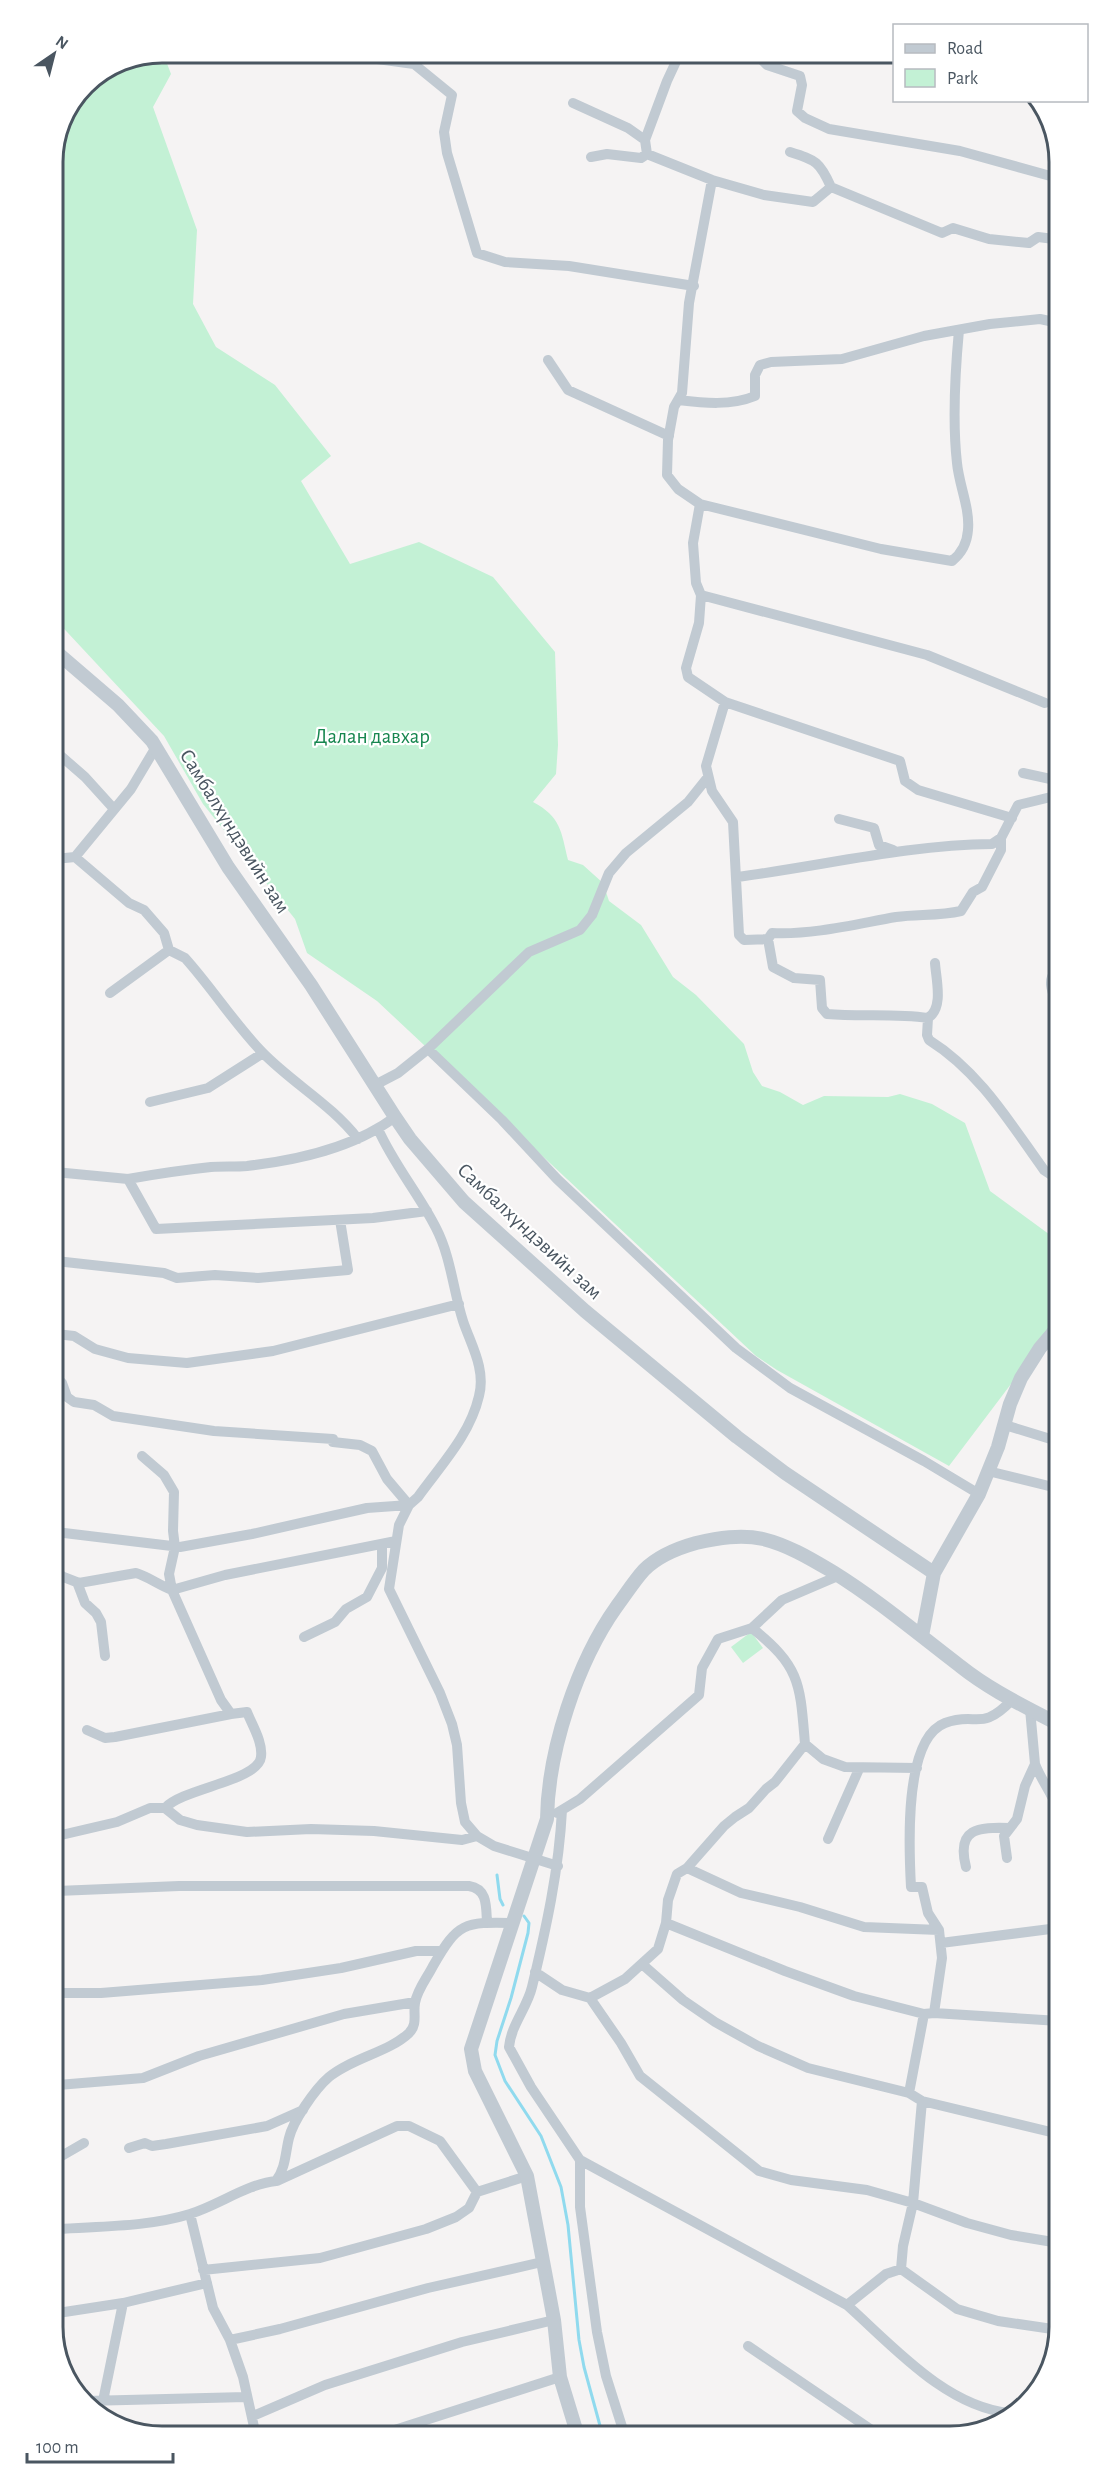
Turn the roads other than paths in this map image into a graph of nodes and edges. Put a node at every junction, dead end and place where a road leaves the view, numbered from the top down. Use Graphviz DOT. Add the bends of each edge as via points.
graph roads {
  1 [pos="407,63"];
  2 [pos="675,63"];
  3 [pos="766,63"];
  4 [pos="573,103"];
  5 [pos="645,140"];
  6 [pos="790,152"];
  7 [pos="647,154"];
  8 [pos="591,157"];
  9 [pos="1049,176"];
  10 [pos="712,180"];
  11 [pos="831,187"];
  12 [pos="1049,238"];
  13 [pos="694,286"];
  14 [pos="1049,321"];
  15 [pos="959,330"];
  16 [pos="548,360"];
  17 [pos="678,400"];
  18 [pos="669,436"];
  19 [pos="700,504"];
  20 [pos="701,595"];
  21 [pos="63,658"];
  22 [pos="725,702"];
  23 [pos="1045,703"];
  24 [pos="156,747"];
  25 [pos="63,758"];
  26 [pos="1023,773"];
  27 [pos="708,777"];
  28 [pos="1049,779"];
  29 [pos="1049,797"];
  30 [pos="114,810"];
  31 [pos="1012,818"];
  32 [pos="839,819"];
  33 [pos="1001,838"];
  34 [pos="896,851"];
  35 [pos="75,857"];
  36 [pos="63,858"];
  37 [pos="737,877"];
  38 [pos="768,939"];
  39 [pos="169,950"];
  40 [pos="935,963"];
  41 [pos="110,993"];
  42 [pos="928,1018"];
  43 [pos="428,1049"];
  44 [pos="263,1053"];
  45 [pos="375,1085"];
  46 [pos="150,1102"];
  47 [pos="395,1117"];
  48 [pos="378,1129"];
  49 [pos="358,1139"];
  50 [pos="63,1173"];
  51 [pos="1049,1173"];
  52 [pos="128,1179"];
  53 [pos="427,1211"];
  54 [pos="340,1220"];
  55 [pos="63,1261"];
  56 [pos="459,1304"];
  57 [pos="63,1335"];
  58 [pos="1049,1347"];
  59 [pos="63,1386"];
  60 [pos="1005,1425"];
  61 [pos="1049,1439"];
  62 [pos="142,1456"];
  63 [pos="988,1471"];
  64 [pos="1049,1486"];
  65 [pos="979,1494"];
  66 [pos="409,1505"];
  67 [pos="63,1533"];
  68 [pos="396,1540"];
  69 [pos="382,1545"];
  70 [pos="175,1547"];
  71 [pos="934,1573"];
  72 [pos="838,1576"];
  73 [pos="63,1577"];
  74 [pos="77,1582"];
  75 [pos="172,1590"];
  76 [pos="752,1628"];
  77 [pos="922,1636"];
  78 [pos="304,1637"];
  79 [pos="105,1656"];
  80 [pos="1012,1700"];
  81 [pos="1030,1709"];
  82 [pos="231,1714"];
  83 [pos="1049,1719"];
  84 [pos="87,1730"];
  85 [pos="806,1744"];
  86 [pos="1035,1764"];
  87 [pos="917,1768"];
  88 [pos="859,1769"];
  89 [pos="1049,1790"];
  90 [pos="165,1808"];
  91 [pos="562,1810"];
  92 [pos="547,1819"];
  93 [pos="1010,1828"];
  94 [pos="63,1835"];
  95 [pos="477,1836"];
  96 [pos="828,1839"];
  97 [pos="1007,1858"];
  98 [pos="533,1860"];
  99 [pos="558,1866"];
  100 [pos="966,1867"];
  101 [pos="687,1868"];
  102 [pos="63,1891"];
  103 [pos="487,1923"];
  104 [pos="513,1923"];
  105 [pos="666,1923"];
  106 [pos="1049,1929"];
  107 [pos="939,1930"];
  108 [pos="941,1943"];
  109 [pos="441,1951"];
  110 [pos="642,1964"];
  111 [pos="535,1972"];
  112 [pos="63,1993"];
  113 [pos="590,1998"];
  114 [pos="415,2002"];
  115 [pos="929,2014"];
  116 [pos="1049,2020"];
  117 [pos="63,2085"];
  118 [pos="909,2093"];
  119 [pos="922,2102"];
  120 [pos="304,2110"];
  121 [pos="1049,2132"];
  122 [pos="84,2143"];
  123 [pos="129,2148"];
  124 [pos="63,2155"];
  125 [pos="580,2160"];
  126 [pos="527,2176"];
  127 [pos="276,2181"];
  128 [pos="477,2192"];
  129 [pos="913,2203"];
  130 [pos="190,2214"];
  131 [pos="63,2229"];
  132 [pos="1049,2241"];
  133 [pos="542,2262"];
  134 [pos="901,2269"];
  135 [pos="203,2270"];
  136 [pos="207,2283"];
  137 [pos="123,2303"];
  138 [pos="847,2305"];
  139 [pos="63,2312"];
  140 [pos="554,2320"];
  141 [pos="1049,2329"];
  142 [pos="230,2340"];
  143 [pos="748,2346"];
  144 [pos="560,2377"];
  145 [pos="246,2397"];
  146 [pos="96,2401"];
  147 [pos="102,2401"];
  148 [pos="1000,2412"];
  149 [pos="253,2416"];
  150 [pos="254,2426"];
  151 [pos="407,2426"];
  152 [pos="576,2426"];
  153 [pos="622,2426"];
  154 [pos="866,2426"];
  1 -- 13 [label="street" via="414,64 452,95 444,132 447,153 477,253 505,262 569,266"];
  2 -- 5 [label="street"];
  3 -- 9 [label="street" via="800,76 797,111 829,129 960,151"];
  4 -- 5 [label="street"];
  5 -- 7 [label="street"];
  6 -- 11 [label="street" via="816,160"];
  7 -- 8 [label="street" via="641,158 607,154"];
  7 -- 10 [label="street"];
  10 -- 11 [label="street" via="764,195 813,202"];
  10 -- 13 [label="street"];
  11 -- 12 [label="street" via="942,232 952,228 988,239 1029,243 1038,237"];
  13 -- 17 [label="street"];
  14 -- 15 [label="street"];
  15 -- 17 [label="street" via="842,359 760,365 755,375 755,396 747,399 710,404"];
  15 -- 19 [label="street" via="957,465 968,528 961,554 952,561 881,549"];
  16 -- 18 [label="street" via="568,390"];
  17 -- 18 [label="street"];
  18 -- 19 [label="street" via="667,475 678,489"];
  19 -- 20 [label="street" via="693,543 696,583"];
  20 -- 22 [label="street" via="699,623 686,668 688,677"];
  20 -- 23 [label="street" via="927,655"];
  21 -- 24 [label="street, Самбалхүндэвийн зам" via="124,711"];
  22 -- 27 [label="street" via="706,766"];
  22 -- 31 [label="street" via="900,760 905,781 918,790"];
  24 -- 30 [label="street"];
  24 -- 45 [label="street, Самбалхүндэвийн зам" via="228,867 289,951"];
  25 -- 30 [label="street"];
  26 -- 28 [label="street"];
  27 -- 37 [label="street" via="712,791 733,822"];
  27 -- 43 [label="street" via="688,802 626,853 609,873 592,915 580,930 529,952"];
  29 -- 31 [label="street" via="1018,805"];
  30 -- 35 [label="street"];
  31 -- 33 [label="street"];
  32 -- 34 [label="street" via="874,828 879,845"];
  33 -- 34 [label="street" via="992,844"];
  33 -- 38 [label="street" via="1001,850 982,887 961,911 772,933"];
  34 -- 37 [label="street"];
  35 -- 36 [label="street"];
  35 -- 39 [label="street" via="129,903 144,910 164,933"];
  37 -- 38 [label="street" via="740,935 744,940"];
  38 -- 42 [label="street" via="773,967 794,978 820,980 822,1008 827,1014"];
  39 -- 41 [label="street"];
  39 -- 44 [label="street" via="185,958"];
  40 -- 42 [label="street" via="938,1007"];
  42 -- 51 [label="street" via="930,1040 985,1088"];
  43 -- 45 [label="street"];
  43 -- 65 [label="street" via="557,1179 736,1348 790,1388"];
  44 -- 46 [label="street" via="208,1088"];
  44 -- 49 [label="street" via="344,1121"];
  45 -- 47 [label="street, Самбалхүндэвийн зам"];
  47 -- 48 [label="street"];
  47 -- 71 [label="street, Самбалхүндэвийн зам" via="464,1202 641,1359 770,1463"];
  48 -- 49 [label="street"];
  48 -- 53 [label="street" via="391,1158"];
  49 -- 52 [label="street" via="247,1166 172,1171"];
  50 -- 52 [label="street"];
  52 -- 54 [label="street" via="156,1229"];
  53 -- 54 [label="street"];
  53 -- 56 [label="street" via="444,1247"];
  54 -- 55 [label="street" via="348,1270 258,1278 177,1278 164,1273"];
  56 -- 57 [label="street" via="273,1351 186,1363 128,1358"];
  56 -- 66 [label="street" via="480,1371 479,1398 460,1441"];
  58 -- 60 [label="street" via="1021,1378"];
  59 -- 66 [label="street" via="74,1402 94,1405 113,1416 214,1431 333,1439 360,1445 372,1451 387,1479"];
  60 -- 61 [label="street"];
  60 -- 63 [label="street"];
  62 -- 70 [label="street" via="164,1475 174,1492"];
  63 -- 64 [label="street"];
  63 -- 65 [label="street"];
  65 -- 71 [label="street"];
  66 -- 68 [label="street"];
  66 -- 70 [label="street" via="367,1508"];
  67 -- 70 [label="street"];
  68 -- 69 [label="street"];
  68 -- 95 [label="street" via="389,1589 447,1708 457,1745 462,1811"];
  69 -- 75 [label="street" via="225,1575"];
  69 -- 78 [label="street" via="382,1568 368,1598 346,1609 319,1632"];
  70 -- 75 [label="street" via="169,1574"];
  71 -- 77 [label="street"];
  72 -- 76 [label="street" via="783,1600"];
  72 -- 77 [label="street"];
  72 -- 92 [label="street" via="780,1545 749,1537 718,1538 690,1545 645,1569 612,1612 581,1668 562,1724 547,1799"];
  73 -- 74 [label="street"];
  74 -- 75 [label="street" via="136,1573"];
  74 -- 79 [label="street" via="85,1603 101,1623"];
  75 -- 82 [label="street" via="221,1700"];
  76 -- 85 [label="street" via="791,1667 801,1695"];
  76 -- 91 [label="street" via="718,1639 702,1668 699,1695 580,1799"];
  77 -- 80 [label="street" via="977,1679"];
  80 -- 81 [label="street"];
  80 -- 87 [label="street" via="990,1719 952,1721 936,1727"];
  81 -- 83 [label="street"];
  81 -- 86 [label="street"];
  82 -- 84 [label="street" via="115,1737 105,1738"];
  82 -- 90 [label="street" via="247,1712 261,1747 257,1766 238,1778 172,1800"];
  85 -- 88 [label="street" via="823,1759"];
  85 -- 101 [label="street" via="775,1782 735,1816"];
  86 -- 89 [label="street"];
  86 -- 93 [label="street" via="1017,1819"];
  87 -- 88 [label="street"];
  87 -- 107 [label="street" via="911,1792 908,1843 911,1887 922,1887 928,1913"];
  88 -- 96 [label="street"];
  90 -- 94 [label="street" via="150,1808 117,1822"];
  90 -- 95 [label="street" via="180,1820 197,1825 247,1832 374,1831 462,1840"];
  91 -- 92 [label="street"];
  91 -- 99 [label="street"];
  92 -- 98 [label="street"];
  93 -- 97 [label="street" via="1004,1836"];
  93 -- 100 [label="street" via="977,1828 969,1835 963,1842"];
  95 -- 98 [label="street"];
  98 -- 99 [label="street"];
  98 -- 104 [label="street"];
  99 -- 111 [label="street"];
  101 -- 105 [label="street" via="677,1874 668,1900"];
  101 -- 107 [label="street" via="741,1893 864,1927"];
  102 -- 103 [label="street" via="179,1886 469,1886 484,1895"];
  103 -- 104 [label="street"];
  103 -- 109 [label="street" via="460,1928"];
  104 -- 126 [label="street" via="471,2049 472,2061"];
  105 -- 110 [label="street" via="658,1949"];
  105 -- 115 [label="street" via="855,1996"];
  106 -- 108 [label="street"];
  107 -- 108 [label="street"];
  108 -- 115 [label="street" via="942,1958"];
  109 -- 112 [label="street" via="416,1951 262,1980"];
  109 -- 114 [label="street"];
  110 -- 113 [label="street" via="625,1979"];
  110 -- 118 [label="street" via="683,2000 758,2046 808,2068"];
  111 -- 113 [label="street" via="562,1990"];
  111 -- 125 [label="street" via="509,2049"];
  113 -- 129 [label="street" via="640,2076 759,2171 791,2180 867,2190"];
  114 -- 117 [label="street" via="344,2014 199,2056 143,2078"];
  114 -- 120 [label="street" via="415,2024 410,2032 343,2067 327,2079"];
  115 -- 116 [label="street"];
  115 -- 118 [label="street"];
  118 -- 119 [label="street"];
  119 -- 121 [label="street"];
  119 -- 129 [label="street"];
  120 -- 123 [label="street" via="267,2126"];
  120 -- 127 [label="street" via="291,2130 285,2165"];
  122 -- 124 [label="street"];
  125 -- 138 [label="street"];
  125 -- 153 [label="street" via="580,2207 597,2332"];
  126 -- 128 [label="street"];
  126 -- 133 [label="street"];
  127 -- 128 [label="street" via="397,2126 409,2127 440,2141"];
  127 -- 130 [label="street"];
  128 -- 135 [label="street" via="469,2208 426,2229 320,2258"];
  129 -- 132 [label="street" via="967,2223"];
  129 -- 134 [label="street"];
  130 -- 131 [label="street" via="137,2224"];
  130 -- 135 [label="street"];
  133 -- 140 [label="street"];
  133 -- 142 [label="street"];
  134 -- 138 [label="street" via="886,2274"];
  134 -- 141 [label="street" via="957,2309 998,2321"];
  135 -- 136 [label="street"];
  136 -- 137 [label="street"];
  136 -- 142 [label="street" via="213,2308"];
  137 -- 139 [label="street"];
  137 -- 147 [label="street"];
  138 -- 148 [label="street" via="947,2391"];
  140 -- 144 [label="street"];
  140 -- 149 [label="street" via="462,2342 325,2385"];
  142 -- 145 [label="street"];
  143 -- 154 [label="street"];
  144 -- 151 [label="street"];
  144 -- 152 [label="street"];
  145 -- 147 [label="street"];
  145 -- 149 [label="street"];
  146 -- 147 [label="street"];
  149 -- 150 [label="street"];
}
